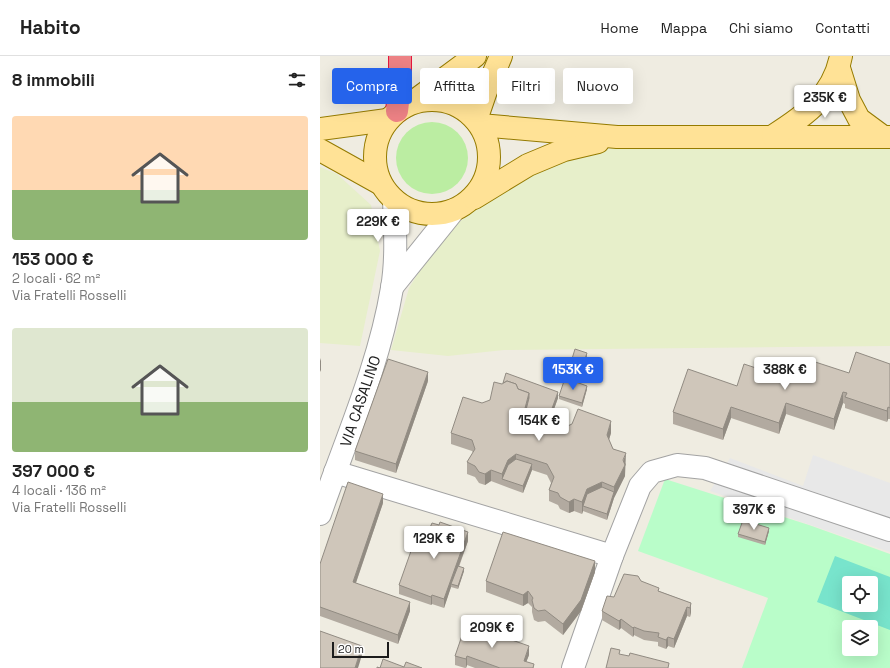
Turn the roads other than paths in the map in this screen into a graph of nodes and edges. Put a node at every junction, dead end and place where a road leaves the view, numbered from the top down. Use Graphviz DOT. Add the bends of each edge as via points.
graph roads {
  1 [pos="400,56"];
  2 [pos="475,56"];
  3 [pos="501,56"];
  4 [pos="840,62"];
  5 [pos="399,111"];
  6 [pos="478,123"];
  7 [pos="320,129"];
  8 [pos="773,136"];
  9 [pos="617,137"];
  10 [pos="886,137"];
  11 [pos="320,150"];
  12 [pos="388,192"];
  13 [pos="460,206"];
  14 [pos="392,287"];
  15 [pos="335,472"];
  16 [pos="320,514"];
  17 [pos="890,530"];
  18 [pos="612,556"];
  19 [pos="573,668"];
  1 -- 5 [label="highway"];
  2 -- 5 [label="main road"];
  3 -- 6 [label="main road" via="486,91"];
  4 -- 8 [label="main road" via="825,94 810,111"];
  4 -- 10 [label="main road" via="849,100 859,119"];
  5 -- 6 [label="main road" via="439,100 462,108"];
  5 -- 7 [label="main road"];
  5 -- 12 [label="main road" via="378,137 375,161"];
  6 -- 9 [label="main road"];
  6 -- 13 [label="main road" via="487,141 489,164 481,186"];
  8 -- 9 [label="main road"];
  8 -- 10 [label="main road"];
  9 -- 13 [label="main road" via="564,150 528,165"];
  11 -- 12 [label="main road"];
  12 -- 13 [label="main road" via="412,210 432,214"];
  12 -- 14 [label="street, VIA CASALINO" via="396,240"];
  13 -- 14 [label="street, VIA CASALINO"];
  14 -- 15 [label="street, VIA CASALINO" via="376,359"];
  15 -- 16 [label="street, VIA CASALINO"];
  15 -- 18 [label="street"];
  17 -- 18 [label="street" via="705,468 677,465 652,472 640,486"];
  18 -- 19 [label="street"];
}
